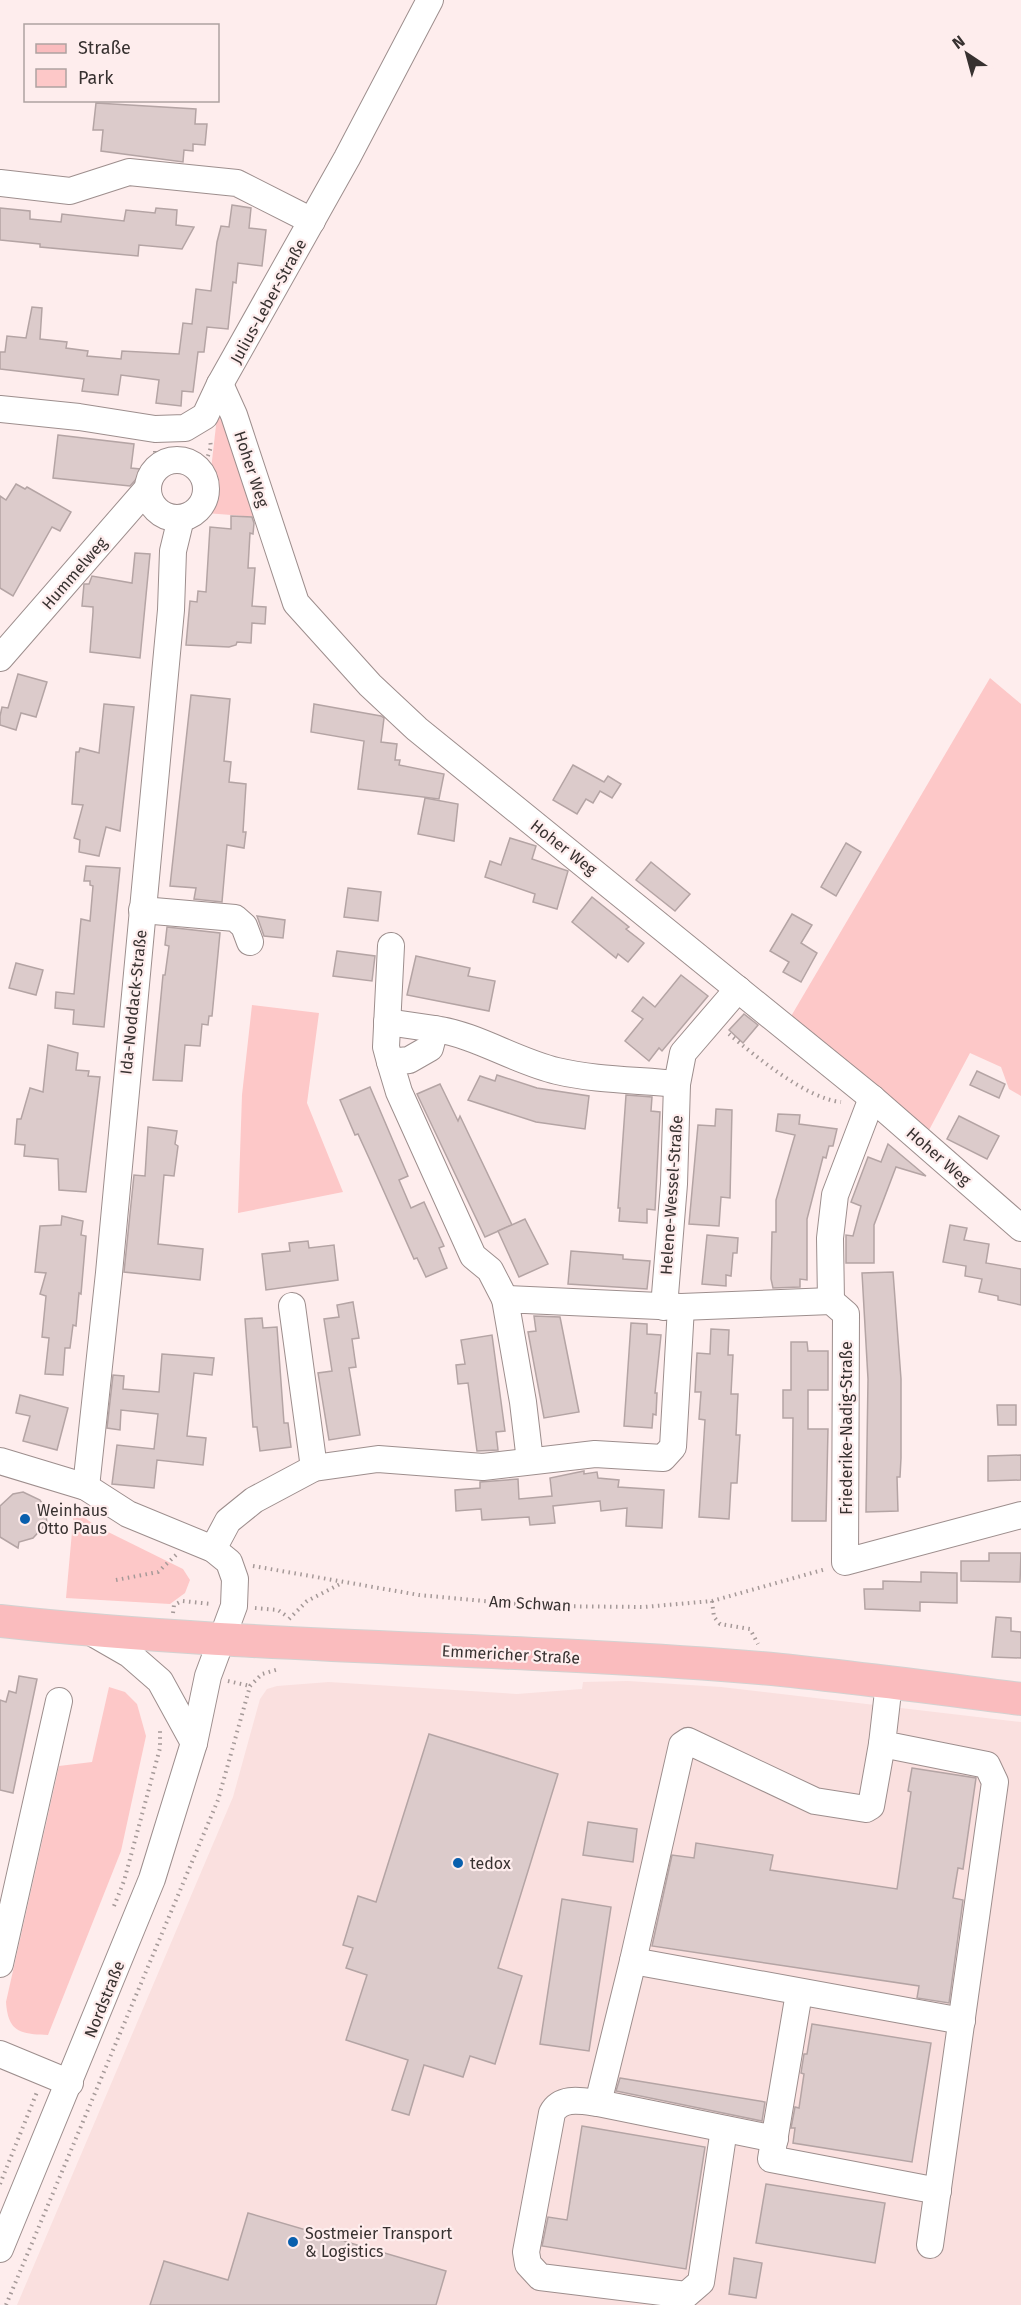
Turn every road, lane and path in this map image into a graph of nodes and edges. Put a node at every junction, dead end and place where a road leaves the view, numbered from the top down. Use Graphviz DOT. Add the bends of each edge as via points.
graph roads {
  1 [pos="430,0"];
  2 [pos="0,183"];
  3 [pos="312,221"];
  4 [pos="220,384"];
  5 [pos="0,409"];
  6 [pos="205,416"];
  7 [pos="202,473"];
  8 [pos="148,488"];
  9 [pos="181,518"];
  10 [pos="0,658"];
  11 [pos="142,910"];
  12 [pos="250,942"];
  13 [pos="391,946"];
  14 [pos="738,989"];
  15 [pos="712,1019"];
  16 [pos="387,1022"];
  17 [pos="446,1031"];
  18 [pos="390,1062"];
  19 [pos="677,1084"];
  20 [pos="870,1103"];
  21 [pos="1021,1228"];
  22 [pos="505,1299"];
  23 [pos="831,1301"];
  24 [pos="291,1306"];
  25 [pos="672,1307"];
  26 [pos="0,1461"];
  27 [pos="530,1461"];
  28 [pos="314,1468"];
  29 [pos="86,1487"];
  30 [pos="1021,1515"];
  31 [pos="211,1551"];
  32 [pos="837,1565"];
  33 [pos="116,1580"];
  34 [pos="342,1582"];
  35 [pos="712,1601"];
  36 [pos="0,1621"];
  37 [pos="88,1631"];
  38 [pos="224,1638"];
  39 [pos="285,1643"];
  40 [pos="760,1668"];
  41 [pos="889,1683"];
  42 [pos="1021,1699"];
  43 [pos="59,1701"];
  44 [pos="194,1743"];
  45 [pos="882,1744"];
  46 [pos="160,1748"];
  47 [pos="111,1914"];
  48 [pos="633,1961"];
  49 [pos="0,1964"];
  50 [pos="799,1993"];
  51 [pos="962,2021"];
  52 [pos="0,2054"];
  53 [pos="45,2072"];
  54 [pos="70,2083"];
  55 [pos="598,2103"];
  56 [pos="724,2129"];
  57 [pos="774,2139"];
  58 [pos="0,2184"];
  59 [pos="938,2191"];
  60 [pos="930,2245"];
  61 [pos="0,2249"];
  62 [pos="6,2305"];
  1 -- 3 [label="street, Julius-Leber-Straße"];
  2 -- 3 [label="street" via="70,191 129,172 237,183"];
  3 -- 4 [label="street, Julius-Leber-Straße"];
  4 -- 6 [label="street, Julius-Leber-Straße"];
  4 -- 14 [label="street, Hoher Weg" via="234,415 289,586 306,616 417,729"];
  5 -- 6 [label="street" via="155,429 185,428"];
  6 -- 7 [label="path" via="211,447"];
  7 -- 8 [label="street" via="187,462 168,461 156,468"];
  7 -- 9 [label="street" via="207,492 198,510"];
  8 -- 9 [label="street" via="152,504 164,516"];
  8 -- 10 [label="street, Hummelweg"];
  9 -- 11 [label="street, Ida-Noddack-Straße" via="173,551 171,610"];
  11 -- 12 [label="street" via="235,918 244,926"];
  11 -- 29 [label="street, Ida-Noddack-Straße"];
  13 -- 16 [label="street"];
  14 -- 15 [label="street, Helene-Wessel-Straße"];
  14 -- 20 [label="street, Hoher Weg"];
  15 -- 19 [label="street, Helene-Wessel-Straße" via="683,1053"];
  15 -- 20 [label="path" via="768,1067 825,1099"];
  16 -- 17 [label="street"];
  16 -- 18 [label="street"];
  17 -- 18 [label="street" via="430,1048 409,1060"];
  17 -- 19 [label="street" via="558,1071"];
  18 -- 22 [label="street" via="399,1092 473,1256 490,1270"];
  19 -- 25 [label="street, Helene-Wessel-Straße"];
  20 -- 21 [label="street, Hoher Weg"];
  20 -- 23 [label="street" via="836,1195 830,1238"];
  22 -- 25 [label="street"];
  22 -- 27 [label="street" via="524,1402"];
  23 -- 25 [label="street"];
  23 -- 32 [label="street, Friederike-Nadig-Straße" via="846,1314"];
  24 -- 28 [label="street"];
  25 -- 27 [label="street, Helene-Wessel-Straße" via="673,1447 663,1458 594,1454"];
  26 -- 29 [label="street"];
  27 -- 28 [label="street" via="483,1467 378,1460"];
  28 -- 31 [label="street" via="254,1500 228,1521"];
  29 -- 31 [label="street" via="128,1514"];
  30 -- 32 [label="street"];
  31 -- 33 [label="path" via="158,1572"];
  31 -- 34 [label="path, Am Schwan"];
  31 -- 38 [label="street, Nordstraße" via="235,1580 234,1606"];
  32 -- 35 [label="path, Am Schwan"];
  34 -- 35 [label="path, Am Schwan" via="418,1595 538,1606 644,1607"];
  34 -- 39 [label="path" via="297,1608 289,1617"];
  35 -- 40 [label="path" via="714,1617 720,1624 750,1629 757,1637"];
  36 -- 37 [label="main road, Emmericher Straße"];
  37 -- 38 [label="main road, Emmericher Straße"];
  37 -- 44 [label="street" via="129,1654 159,1681"];
  38 -- 39 [label="main road, Emmericher Straße"];
  38 -- 44 [label="street, Nordstraße" via="208,1676"];
  39 -- 40 [label="main road, Emmericher Straße"];
  39 -- 62 [label="path" via="283,1667 262,1674 249,1686 218,1800"];
  40 -- 41 [label="main road, Emmericher Straße"];
  41 -- 42 [label="main road, Emmericher Straße"];
  41 -- 45 [label="street"];
  43 -- 49 [label="street"];
  44 -- 54 [label="street, Nordstraße" via="152,1879"];
  45 -- 48 [label="street" via="871,1806 866,1809 815,1801 688,1741 682,1745"];
  45 -- 51 [label="street" via="987,1765 993,1773 995,1782"];
  46 -- 47 [label="path" via="124,1881"];
  48 -- 50 [label="street"];
  48 -- 55 [label="street"];
  50 -- 51 [label="street"];
  50 -- 57 [label="street"];
  51 -- 59 [label="street"];
  52 -- 53 [label="street"];
  53 -- 54 [label="street"];
  53 -- 58 [label="path"];
  54 -- 61 [label="street, Nordstraße"];
  55 -- 56 [label="street"];
  55 -- 56 [label="street" via="565,2102 552,2113 526,2252 528,2264 540,2277 686,2295 696,2287 701,2282"];
  56 -- 57 [label="street"];
  57 -- 59 [label="street" via="771,2159"];
  59 -- 60 [label="street"];
}
